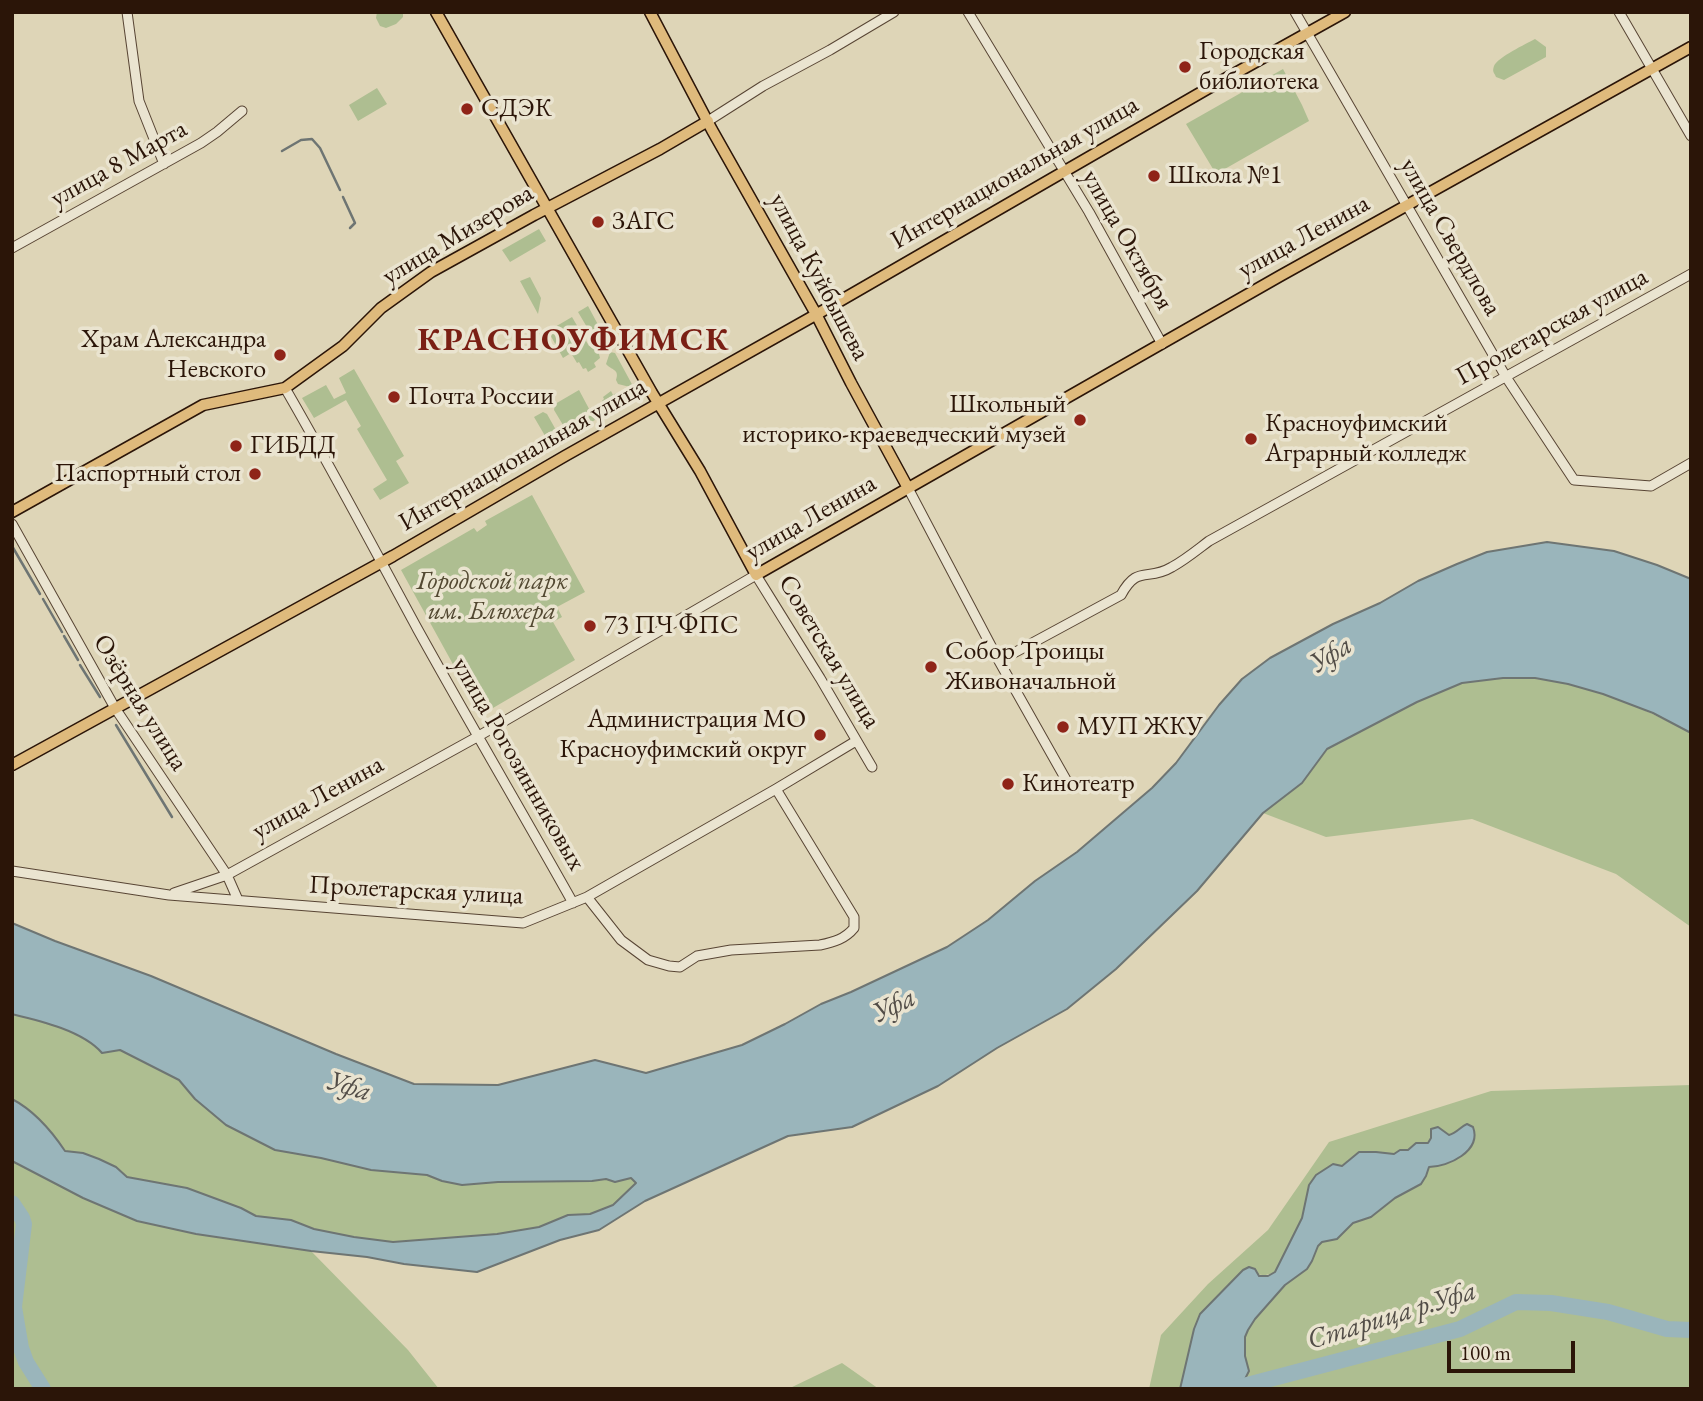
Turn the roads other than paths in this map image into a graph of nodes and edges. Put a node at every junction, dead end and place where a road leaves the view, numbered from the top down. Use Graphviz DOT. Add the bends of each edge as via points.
graph roads {
  1 [pos="127,12"];
  2 [pos="436,12"];
  3 [pos="650,12"];
  4 [pos="894,12"];
  5 [pos="968,12"];
  6 [pos="1295,12"];
  7 [pos="1345,12"];
  8 [pos="1619,12"];
  9 [pos="1307,33"];
  10 [pos="1691,47"];
  11 [pos="1652,69"];
  12 [pos="242,111"];
  13 [pos="708,121"];
  14 [pos="1691,136"];
  15 [pos="164,164"];
  16 [pos="1064,172"];
  17 [pos="1407,205"];
  18 [pos="547,209"];
  19 [pos="12,248"];
  20 [pos="1691,274"];
  21 [pos="816,314"];
  22 [pos="1162,344"];
  23 [pos="1506,377"];
  24 [pos="285,388"];
  25 [pos="659,403"];
  26 [pos="1691,463"];
  27 [pos="908,488"];
  28 [pos="12,512"];
  29 [pos="12,524"];
  30 [pos="381,562"];
  31 [pos="756,575"];
  32 [pos="999,661"];
  33 [pos="115,708"];
  34 [pos="477,737"];
  35 [pos="856,741"];
  36 [pos="12,765"];
  37 [pos="872,767"];
  38 [pos="1069,785"];
  39 [pos="776,789"];
  40 [pos="12,871"];
  41 [pos="227,874"];
  42 [pos="169,895"];
  43 [pos="587,897"];
  44 [pos="238,900"];
  45 [pos="573,903"];
  1 -- 15 [label="street" via="139,101"];
  2 -- 18 [label="main road, Советская улица"];
  3 -- 13 [label="main road, улица Куйбышева"];
  4 -- 13 [label="street, улица Мизерова"];
  5 -- 16 [label="street, улица Октября"];
  6 -- 9 [label="street, улица Свердлова"];
  7 -- 9 [label="main road, Интернациональная улица"];
  8 -- 11 [label="street"];
  9 -- 16 [label="main road, Интернациональная улица"];
  9 -- 17 [label="street, улица Свердлова"];
  10 -- 11 [label="main road, улица Ленина"];
  11 -- 14 [label="street"];
  11 -- 17 [label="main road, улица Ленина"];
  12 -- 15 [label="street, улица 8 Марта"];
  13 -- 18 [label="main road, улица Мизерова"];
  13 -- 21 [label="main road, улица Куйбышева"];
  15 -- 19 [label="street, улица 8 Марта"];
  16 -- 21 [label="main road, Интернациональная улица"];
  16 -- 22 [label="street, улица Октября"];
  17 -- 22 [label="main road, улица Ленина"];
  17 -- 23 [label="street, улица Свердлова"];
  18 -- 24 [label="main road, улица Мизерова" via="432,272"];
  18 -- 25 [label="main road, Советская улица"];
  20 -- 23 [label="street, Пролетарская улица"];
  21 -- 25 [label="main road, Интернациональная улица"];
  21 -- 27 [label="main road, улица Куйбышева"];
  22 -- 27 [label="main road, улица Ленина"];
  23 -- 26 [label="street, улица Свердлова" via="1574,480 1651,485"];
  23 -- 32 [label="street, Пролетарская улица" via="1209,541 1171,568 1135,577 1121,595"];
  24 -- 28 [label="main road, улица Мизерова" via="203,405"];
  24 -- 30 [label="street, улица Рогозинниковых"];
  25 -- 30 [label="main road, Интернациональная улица"];
  25 -- 31 [label="main road, Советская улица"];
  27 -- 31 [label="main road, улица Ленина"];
  27 -- 32 [label="street, улица Куйбышева"];
  29 -- 33 [label="street, Озёрная улица"];
  30 -- 33 [label="main road, Интернациональная улица"];
  30 -- 34 [label="street, улица Рогозинниковых"];
  31 -- 34 [label="street, улица Ленина"];
  31 -- 35 [label="street, Советская улица"];
  32 -- 38 [label="street, улица Куйбышева"];
  33 -- 36 [label="main road, Интернациональная улица"];
  33 -- 41 [label="street, Озёрная улица"];
  34 -- 41 [label="street, улица Ленина"];
  34 -- 45 [label="street, улица Рогозинниковых"];
  35 -- 37 [label="street, Советская улица"];
  35 -- 39 [label="street, Пролетарская улица"];
  39 -- 43 [label="street, Пролетарская улица"];
  39 -- 43 [label="street" via="854,918 847,936 829,943 697,956 680,967 648,960 621,940"];
  40 -- 42 [label="street, Пролетарская улица"];
  41 -- 42 [label="street, улица Ленина"];
  41 -- 44 [label="street, Озёрная улица"];
  42 -- 44 [label="street, Пролетарская улица"];
  43 -- 45 [label="street, Пролетарская улица"];
  44 -- 45 [label="street, Пролетарская улица" via="523,923"];
}
